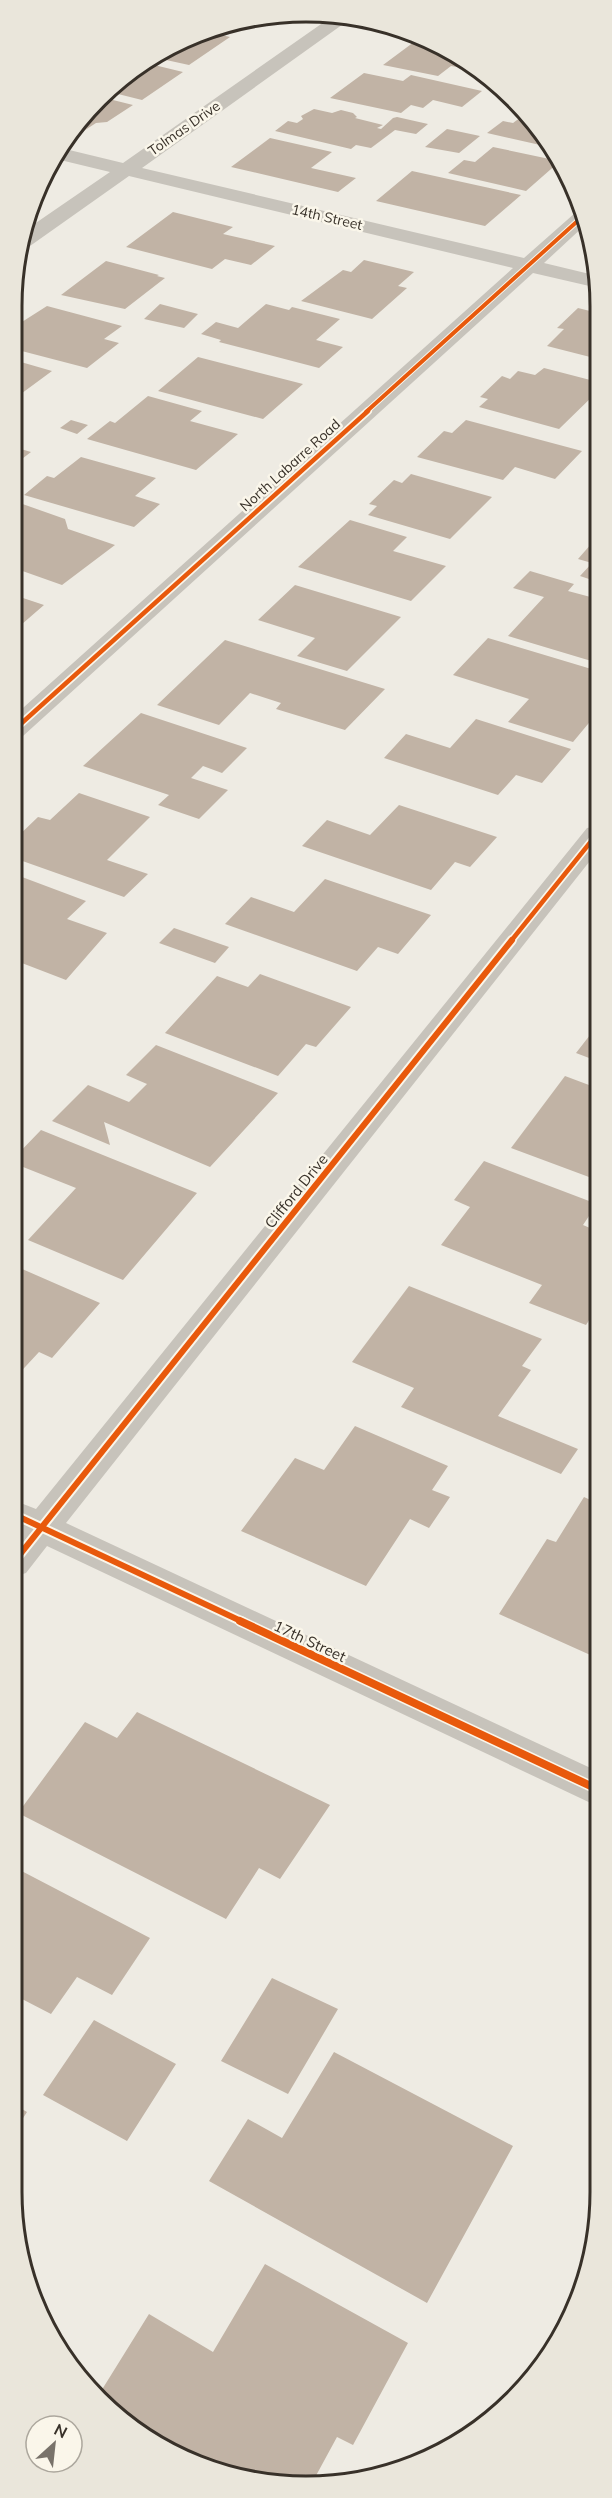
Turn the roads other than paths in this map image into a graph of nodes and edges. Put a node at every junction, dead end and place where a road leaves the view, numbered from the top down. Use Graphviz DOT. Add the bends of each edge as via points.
graph roads {
  1 [pos="333,24"];
  2 [pos="65,155"];
  3 [pos="125,170"];
  4 [pos="576,222"];
  5 [pos="31,236"];
  6 [pos="529,265"];
  7 [pos="588,280"];
  8 [pos="22,723"];
  9 [pos="590,842"];
  10 [pos="27,1521"];
  11 [pos="22,1536"];
  12 [pos="590,1786"];
  1 -- 3 [label="street, Tolmas Drive"];
  2 -- 3 [label="street, 14th Street"];
  3 -- 5 [label="street, Tolmas Drive"];
  3 -- 6 [label="street, 14th Street"];
  4 -- 6 [label="street, North Labarre Road"];
  6 -- 7 [label="street, 14th Street"];
  6 -- 8 [label="street, North Labarre Road"];
  9 -- 10 [label="street, Clifford Drive"];
  10 -- 11 [label="street, Clifford Drive"];
  10 -- 12 [label="street, 17th Street"];
}
